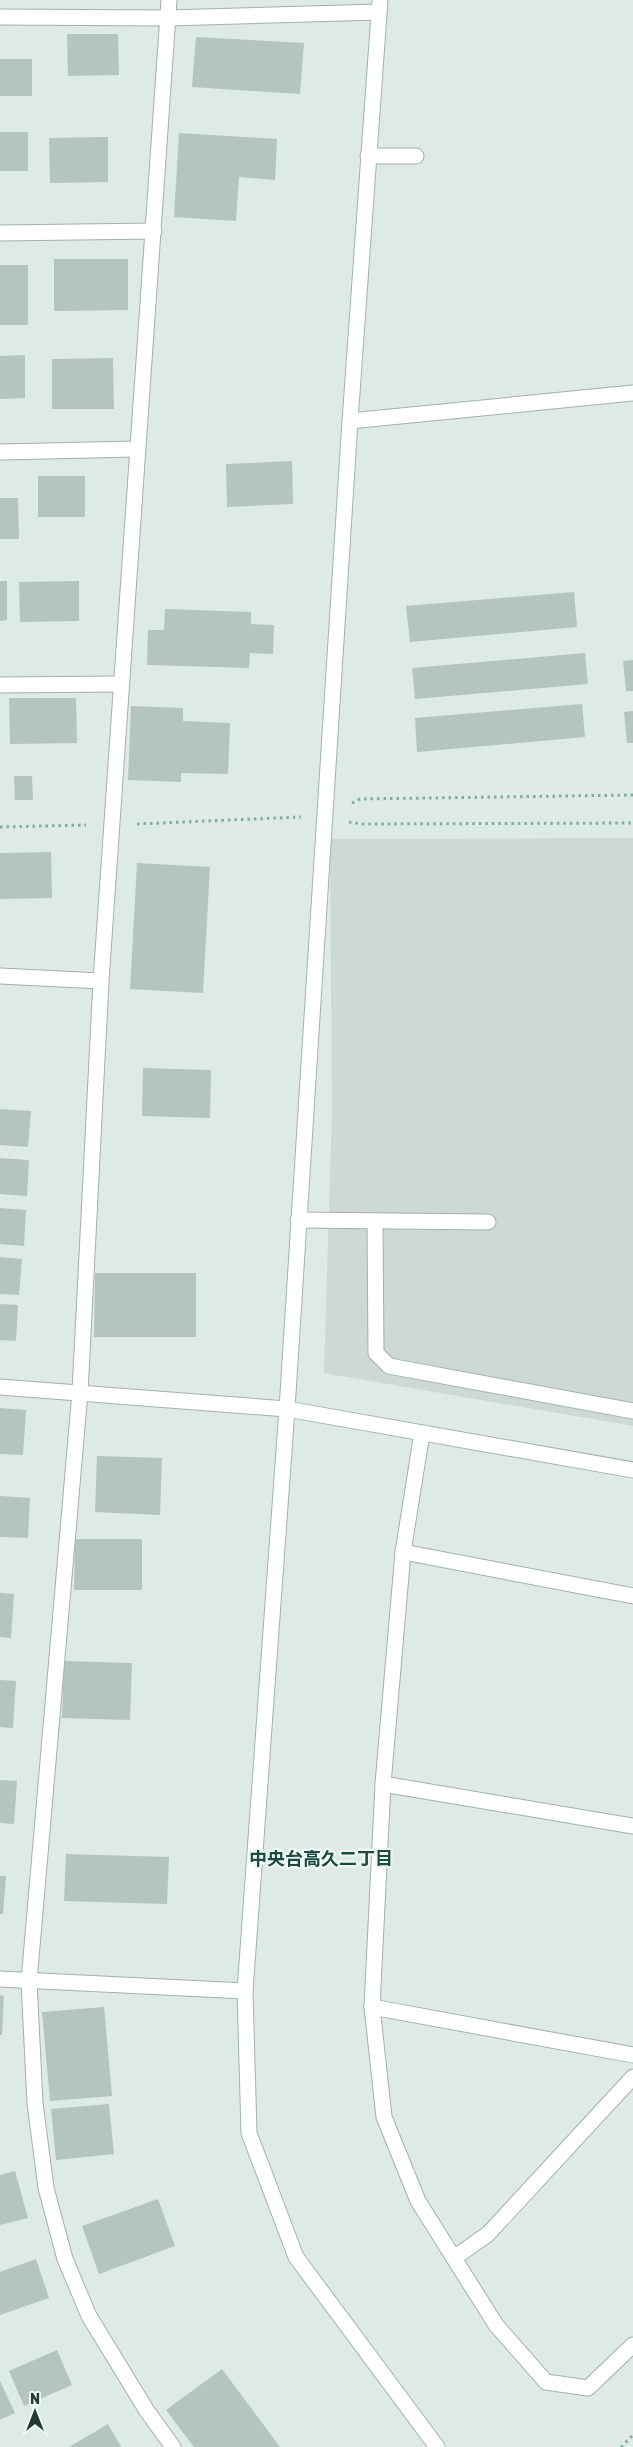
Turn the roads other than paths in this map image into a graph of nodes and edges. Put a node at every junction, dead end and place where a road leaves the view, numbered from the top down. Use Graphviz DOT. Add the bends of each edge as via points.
graph roads {
  1 [pos="169,0"];
  2 [pos="380,6"];
  3 [pos="0,17"];
  4 [pos="168,18"];
  5 [pos="368,156"];
  6 [pos="416,156"];
  7 [pos="154,231"];
  8 [pos="0,233"];
  9 [pos="633,394"];
  10 [pos="350,421"];
  11 [pos="137,449"];
  12 [pos="0,452"];
  13 [pos="120,684"];
  14 [pos="0,686"];
  15 [pos="0,976"];
  16 [pos="101,981"];
  17 [pos="298,1220"];
  18 [pos="375,1222"];
  19 [pos="488,1222"];
  20 [pos="0,1387"];
  21 [pos="80,1392"];
  22 [pos="287,1409"];
  23 [pos="633,1411"];
  24 [pos="422,1433"];
  25 [pos="633,1470"];
  26 [pos="403,1552"];
  27 [pos="633,1596"];
  28 [pos="383,1784"];
  29 [pos="633,1826"];
  30 [pos="0,1979"];
  31 [pos="29,1981"];
  32 [pos="245,1991"];
  33 [pos="372,2007"];
  34 [pos="633,2055"];
  35 [pos="633,2077"];
  36 [pos="454,2258"];
  37 [pos="633,2345"];
  38 [pos="173,2447"];
  39 [pos="437,2447"];
  1 -- 4 [label="street"];
  2 -- 4 [label="street"];
  2 -- 5 [label="street"];
  3 -- 4 [label="street"];
  4 -- 7 [label="street"];
  5 -- 6 [label="street"];
  5 -- 10 [label="street"];
  7 -- 8 [label="street"];
  7 -- 11 [label="street"];
  9 -- 10 [label="street"];
  10 -- 17 [label="street"];
  11 -- 12 [label="street"];
  11 -- 13 [label="street"];
  13 -- 14 [label="street"];
  13 -- 16 [label="street"];
  15 -- 16 [label="street"];
  16 -- 21 [label="street"];
  17 -- 18 [label="street"];
  17 -- 22 [label="street"];
  18 -- 19 [label="street"];
  18 -- 23 [label="street" via="376,1353 389,1366"];
  20 -- 21 [label="street"];
  21 -- 22 [label="street"];
  21 -- 31 [label="street"];
  22 -- 24 [label="street"];
  22 -- 32 [label="street"];
  24 -- 25 [label="street"];
  24 -- 26 [label="street"];
  26 -- 27 [label="street"];
  26 -- 28 [label="street"];
  28 -- 29 [label="street"];
  28 -- 33 [label="street"];
  30 -- 31 [label="street"];
  31 -- 32 [label="street"];
  31 -- 38 [label="street" via="34,2103 46,2188 65,2259 89,2316"];
  32 -- 39 [label="street" via="249,2134 296,2257"];
  33 -- 34 [label="street"];
  33 -- 36 [label="street" via="384,2117 418,2201"];
  35 -- 36 [label="street" via="488,2234"];
  36 -- 37 [label="street" via="496,2325 546,2382 588,2388"];
}
